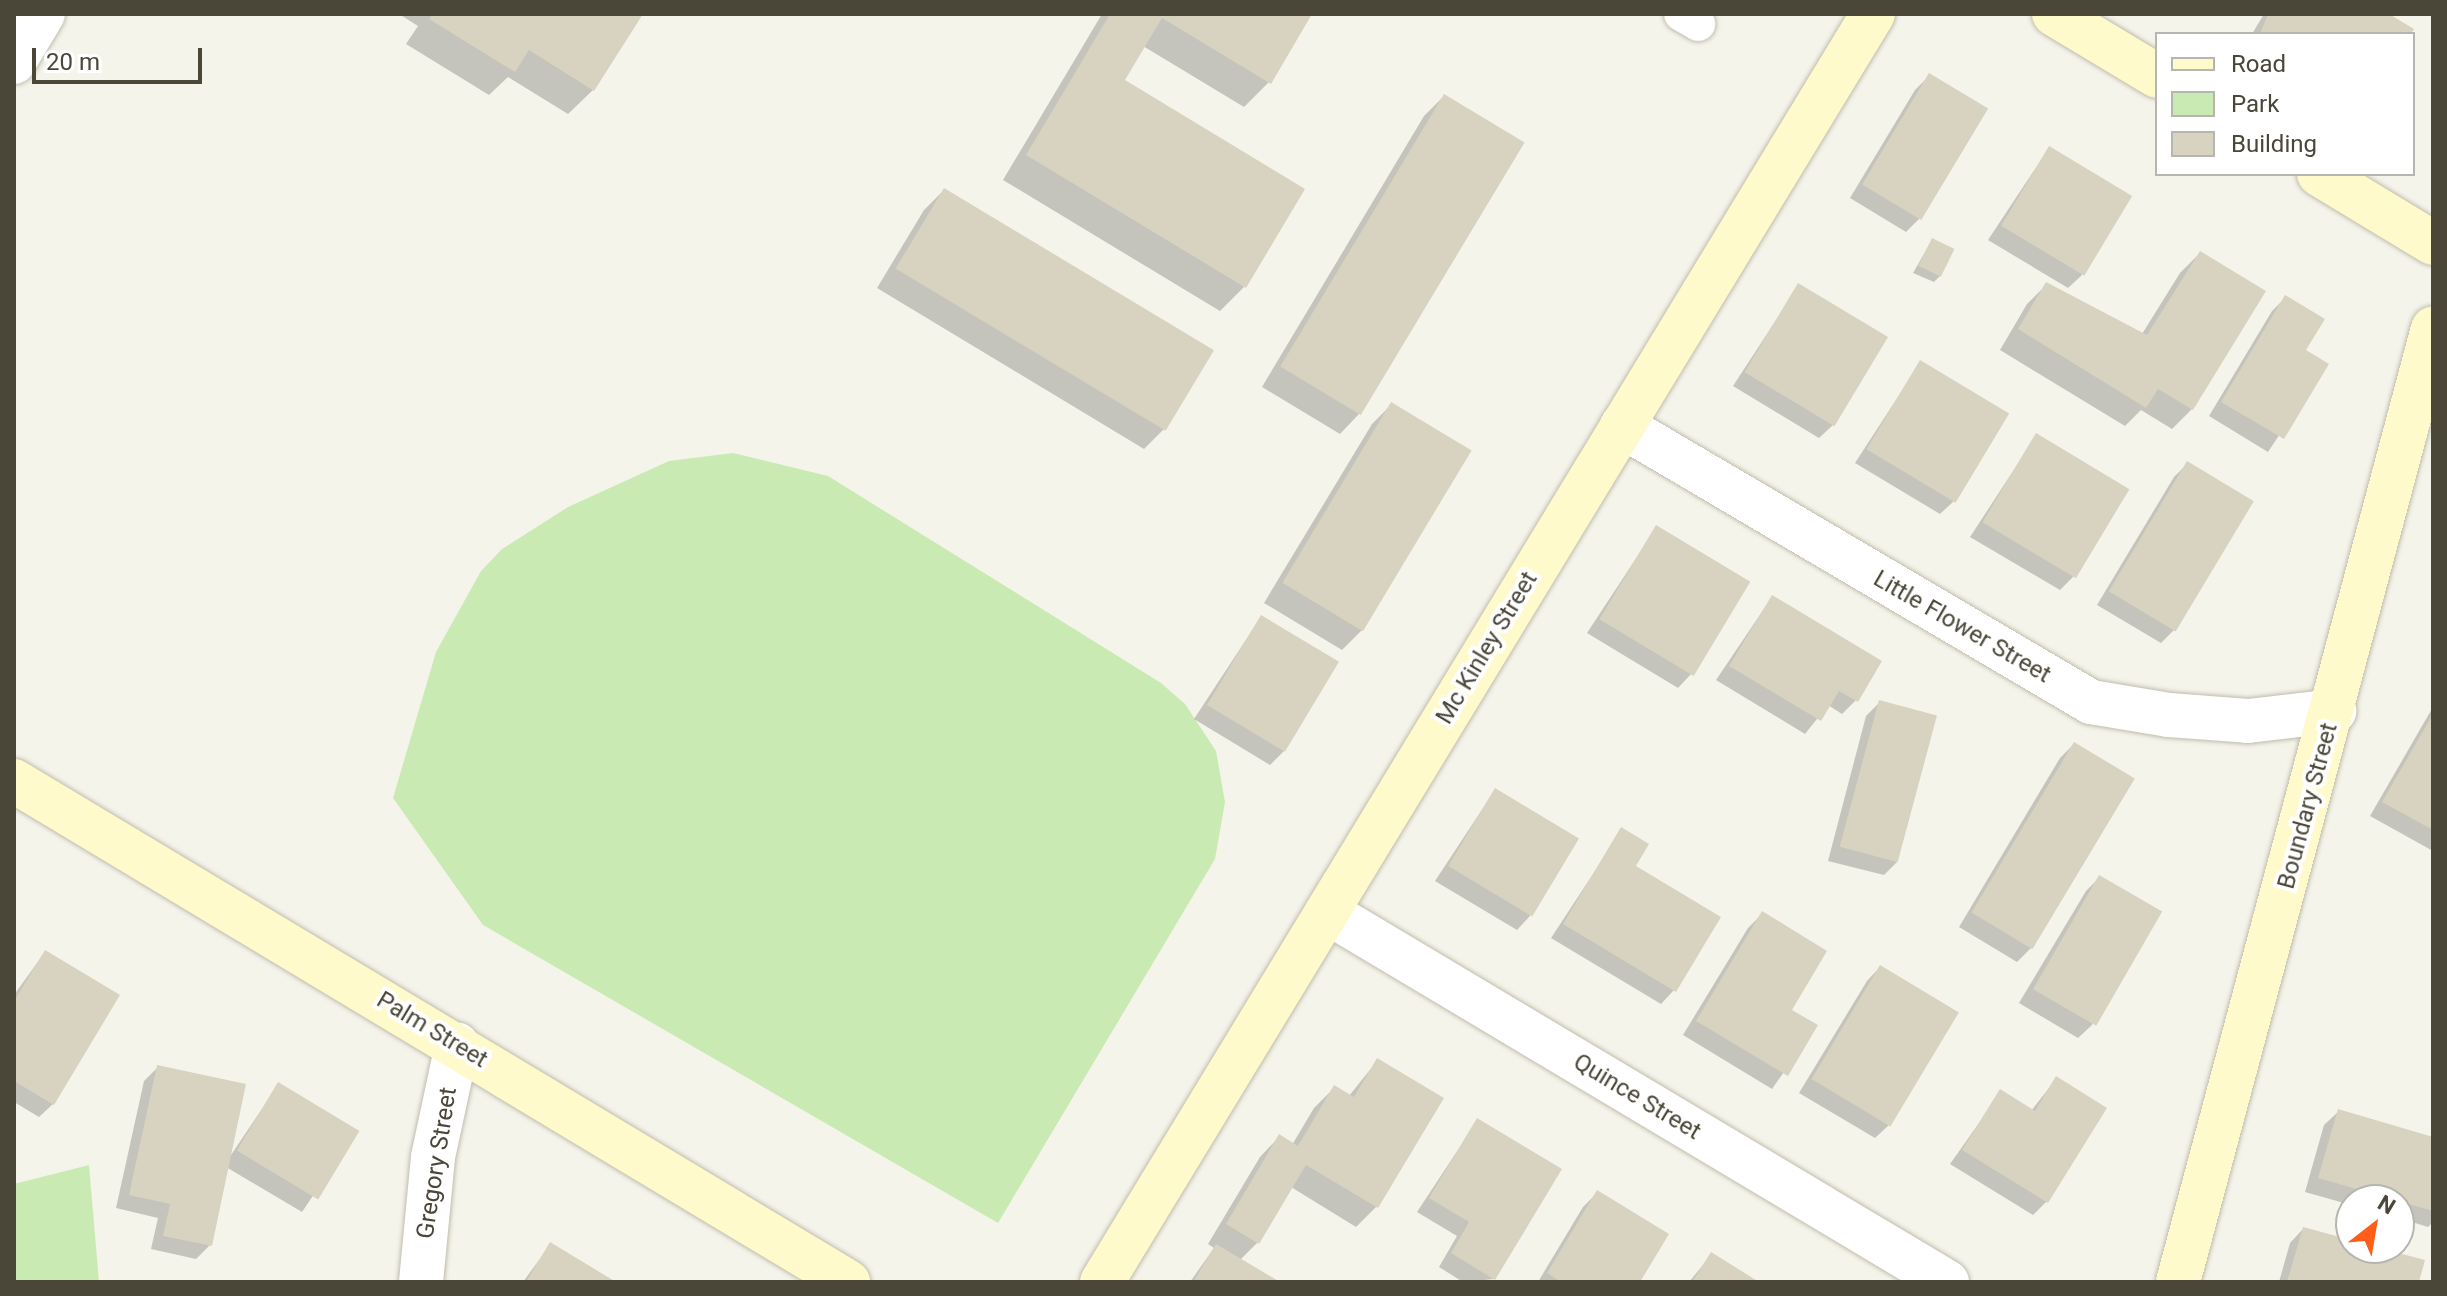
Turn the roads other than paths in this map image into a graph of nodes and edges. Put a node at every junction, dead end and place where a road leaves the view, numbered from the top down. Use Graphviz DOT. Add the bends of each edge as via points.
graph roads {
  1 [pos="43,14"];
  2 [pos="1873,14"];
  3 [pos="2054,14"];
  4 [pos="14,62"];
  5 [pos="2155,75"];
  6 [pos="2322,176"];
  7 [pos="2433,243"];
  8 [pos="2433,328"];
  9 [pos="1622,426"];
  10 [pos="2334,711"];
  11 [pos="14,781"];
  12 [pos="1327,912"];
  13 [pos="457,1045"];
  14 [pos="421,1282"];
  15 [pos="848,1282"];
  16 [pos="1102,1282"];
  17 [pos="1947,1282"];
  18 [pos="2178,1282"];
  1 -- 4 [label="street"];
  2 -- 9 [label="street, Mc Kinley Street"];
  3 -- 5 [label="street"];
  6 -- 7 [label="street"];
  8 -- 10 [label="street, Boundary Street"];
  9 -- 10 [label="street, Little Flower Street" via="2091,702 2248,721"];
  9 -- 12 [label="street, Mc Kinley Street"];
  10 -- 18 [label="street, Boundary Street"];
  11 -- 13 [label="street, Palm Street"];
  12 -- 16 [label="street, Mc Kinley Street"];
  12 -- 17 [label="street, Quince Street"];
  13 -- 14 [label="street, Gregory Street" via="433,1157"];
  13 -- 15 [label="street, Palm Street"];
}
